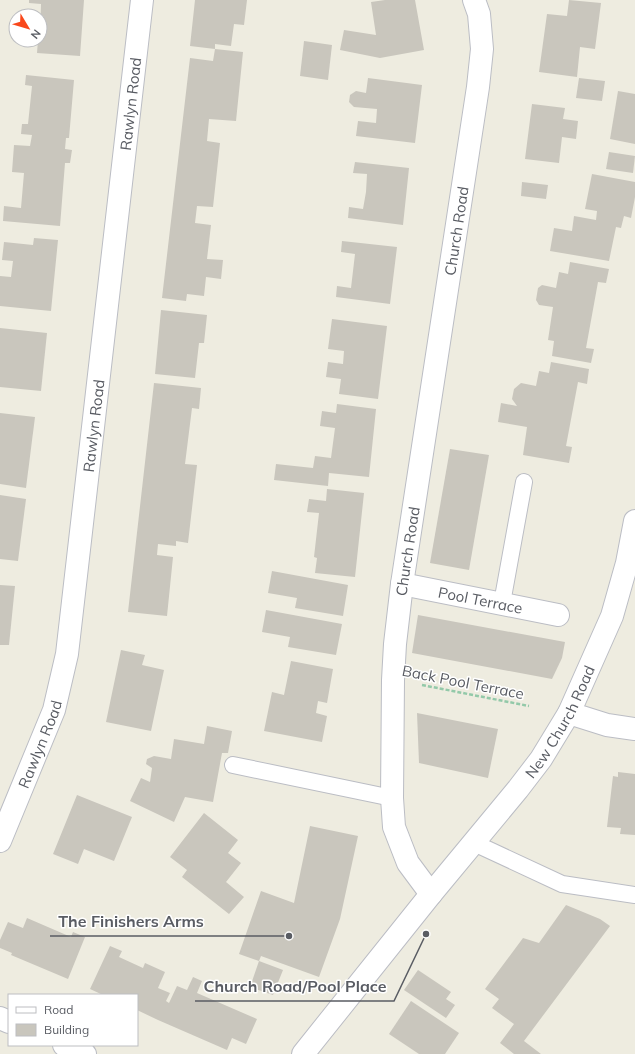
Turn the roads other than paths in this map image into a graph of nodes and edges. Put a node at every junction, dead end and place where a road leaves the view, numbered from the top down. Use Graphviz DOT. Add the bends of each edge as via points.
graph roads {
  1 [pos="142,0"];
  2 [pos="474,0"];
  3 [pos="524,482"];
  4 [pos="635,521"];
  5 [pos="402,584"];
  6 [pos="502,604"];
  7 [pos="558,615"];
  8 [pos="569,714"];
  9 [pos="635,728"];
  10 [pos="234,765"];
  11 [pos="392,798"];
  12 [pos="0,841"];
  13 [pos="474,843"];
  14 [pos="431,894"];
  15 [pos="635,895"];
  16 [pos="66,1046"];
  17 [pos="85,1054"];
  18 [pos="303,1054"];
  1 -- 12 [label="street, Rawlyn Road" via="68,654 54,710"];
  2 -- 5 [label="street, Church Road" via="479,14 482,49 478,87"];
  3 -- 6 [label="lane"];
  4 -- 8 [label="street, New Church Road" via="627,563 612,616"];
  5 -- 6 [label="street, Pool Terrace"];
  5 -- 11 [label="street, Church Road" via="393,680"];
  6 -- 7 [label="street, Pool Terrace"];
  8 -- 9 [label="street" via="607,725"];
  8 -- 13 [label="street, New Church Road" via="541,759"];
  10 -- 11 [label="lane"];
  11 -- 14 [label="street, Church Road" via="394,827 408,864"];
  13 -- 14 [label="street, New Church Road"];
  13 -- 15 [label="lane" via="562,884"];
  14 -- 18 [label="street"];
  16 -- 17 [label="street"];
}
